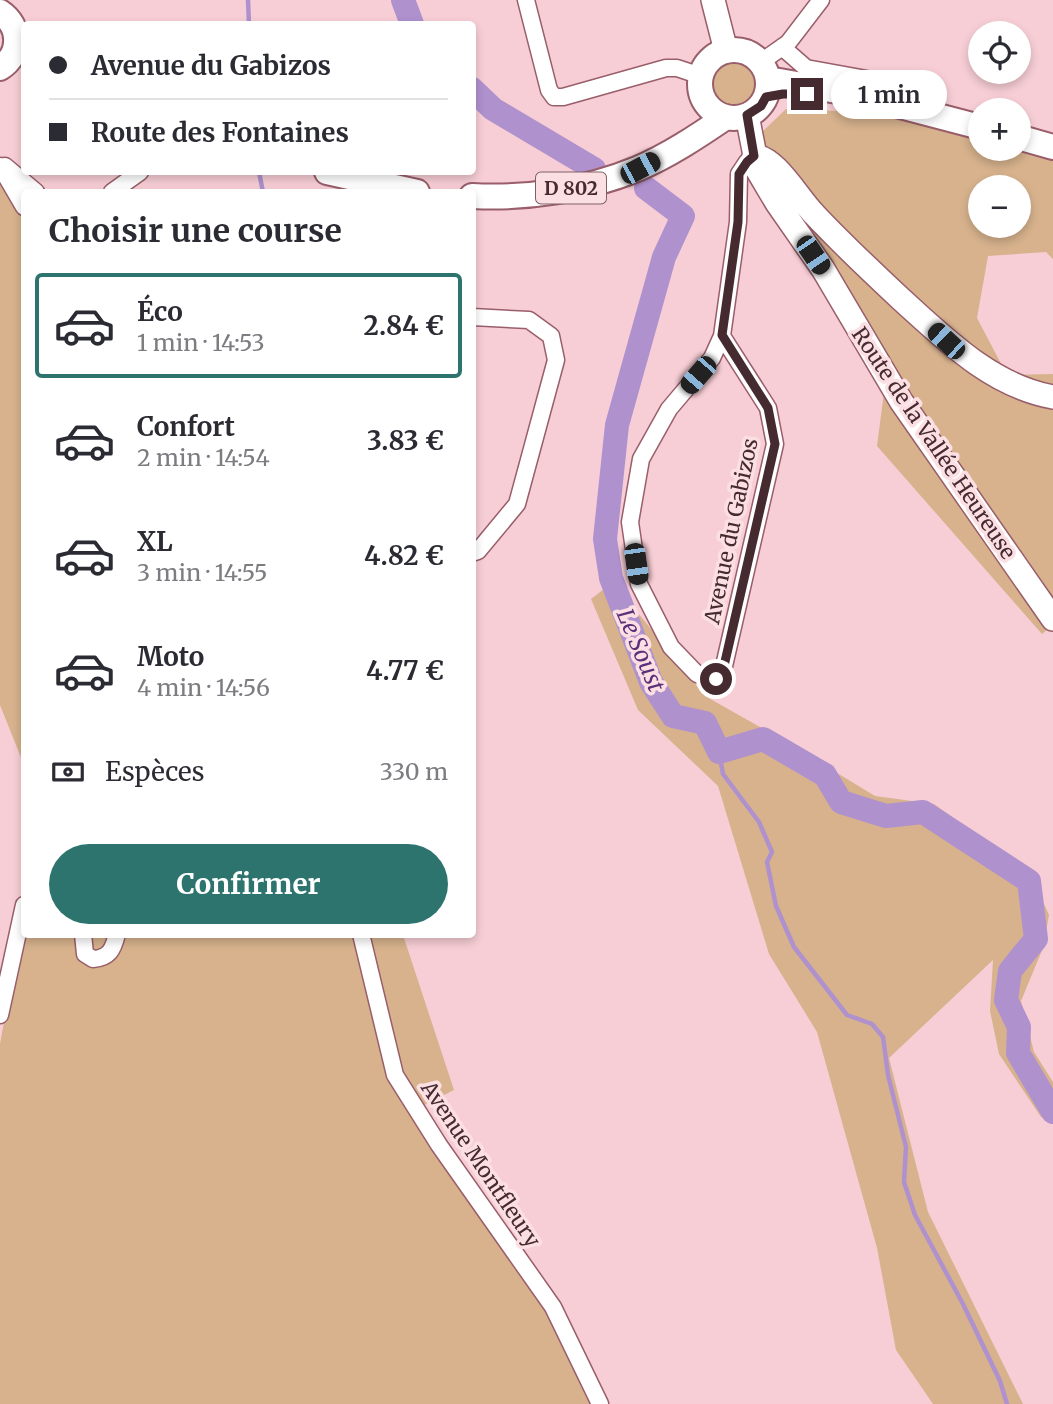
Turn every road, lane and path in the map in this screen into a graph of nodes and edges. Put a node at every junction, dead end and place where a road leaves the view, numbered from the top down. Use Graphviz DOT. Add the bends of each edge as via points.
graph roads {
  1 [pos="526,0"];
  2 [pos="713,0"];
  3 [pos="821,0"];
  4 [pos="2,8"];
  5 [pos="782,47"];
  6 [pos="726,51"];
  7 [pos="14,58"];
  8 [pos="765,79"];
  9 [pos="702,88"];
  10 [pos="933,91"];
  11 [pos="737,116"];
  12 [pos="968,124"];
  13 [pos="1031,141"];
  14 [pos="1053,146"];
  15 [pos="664,155"];
  16 [pos="754,156"];
  17 [pos="0,164"];
  18 [pos="135,175"];
  19 [pos="340,175"];
  20 [pos="32,189"];
  21 [pos="116,189"];
  22 [pos="404,189"];
  23 [pos="476,196"];
  24 [pos="21,202"];
  25 [pos="476,317"];
  26 [pos="722,335"];
  27 [pos="1053,397"];
  28 [pos="476,552"];
  29 [pos="1053,619"];
  30 [pos="21,919"];
  31 [pos="83,938"];
  32 [pos="116,938"];
  33 [pos="362,938"];
  34 [pos="0,1015"];
  35 [pos="600,1404"];
  1 -- 9 [label="street" via="554,97 666,68 677,68"];
  2 -- 6 [label="street"];
  3 -- 5 [label="street"];
  4 -- 7 [label="main road" via="14,26"];
  5 -- 8 [label="street"];
  5 -- 10 [label="street" via="806,68"];
  6 -- 8 [label="main road" via="744,51"];
  6 -- 9 [label="main road" via="705,65"];
  8 -- 11 [label="main road" via="761,106"];
  8 -- 12 [label="main road" via="855,94"];
  9 -- 11 [label="main road" via="709,108"];
  9 -- 15 [label="main road, D 802" via="694,122"];
  11 -- 15 [label="main road, D 802"];
  11 -- 16 [label="street, Route de la Vallée Heureuse"];
  13 -- 14 [label="main road"];
  15 -- 23 [label="main road, D 802" via="609,179 576,187"];
  16 -- 26 [label="street, Avenue du Gabizos" via="739,174 738,222"];
  16 -- 27 [label="street" via="773,164 802,202 946,341 1012,384"];
  16 -- 29 [label="street, Route de la Vallée Heureuse" via="758,171 823,269 880,369"];
  17 -- 20 [label="street"];
  17 -- 24 [label="street"];
  18 -- 21 [label="street"];
  19 -- 22 [label="main road"];
  25 -- 28 [label="street" via="529,320 551,336 556,360 517,504"];
  26 -- 26 [label="street, Avenue du Gabizos" via="768,408 775,444 724,666 716,679 697,674 671,647 639,584 630,522 641,459 669,409 712,358"];
  30 -- 34 [label="street"];
  31 -- 32 [label="street" via="85,954 93,959 110,953"];
  33 -- 35 [label="street, Avenue Montfleury" via="395,1075 553,1307"];
}
